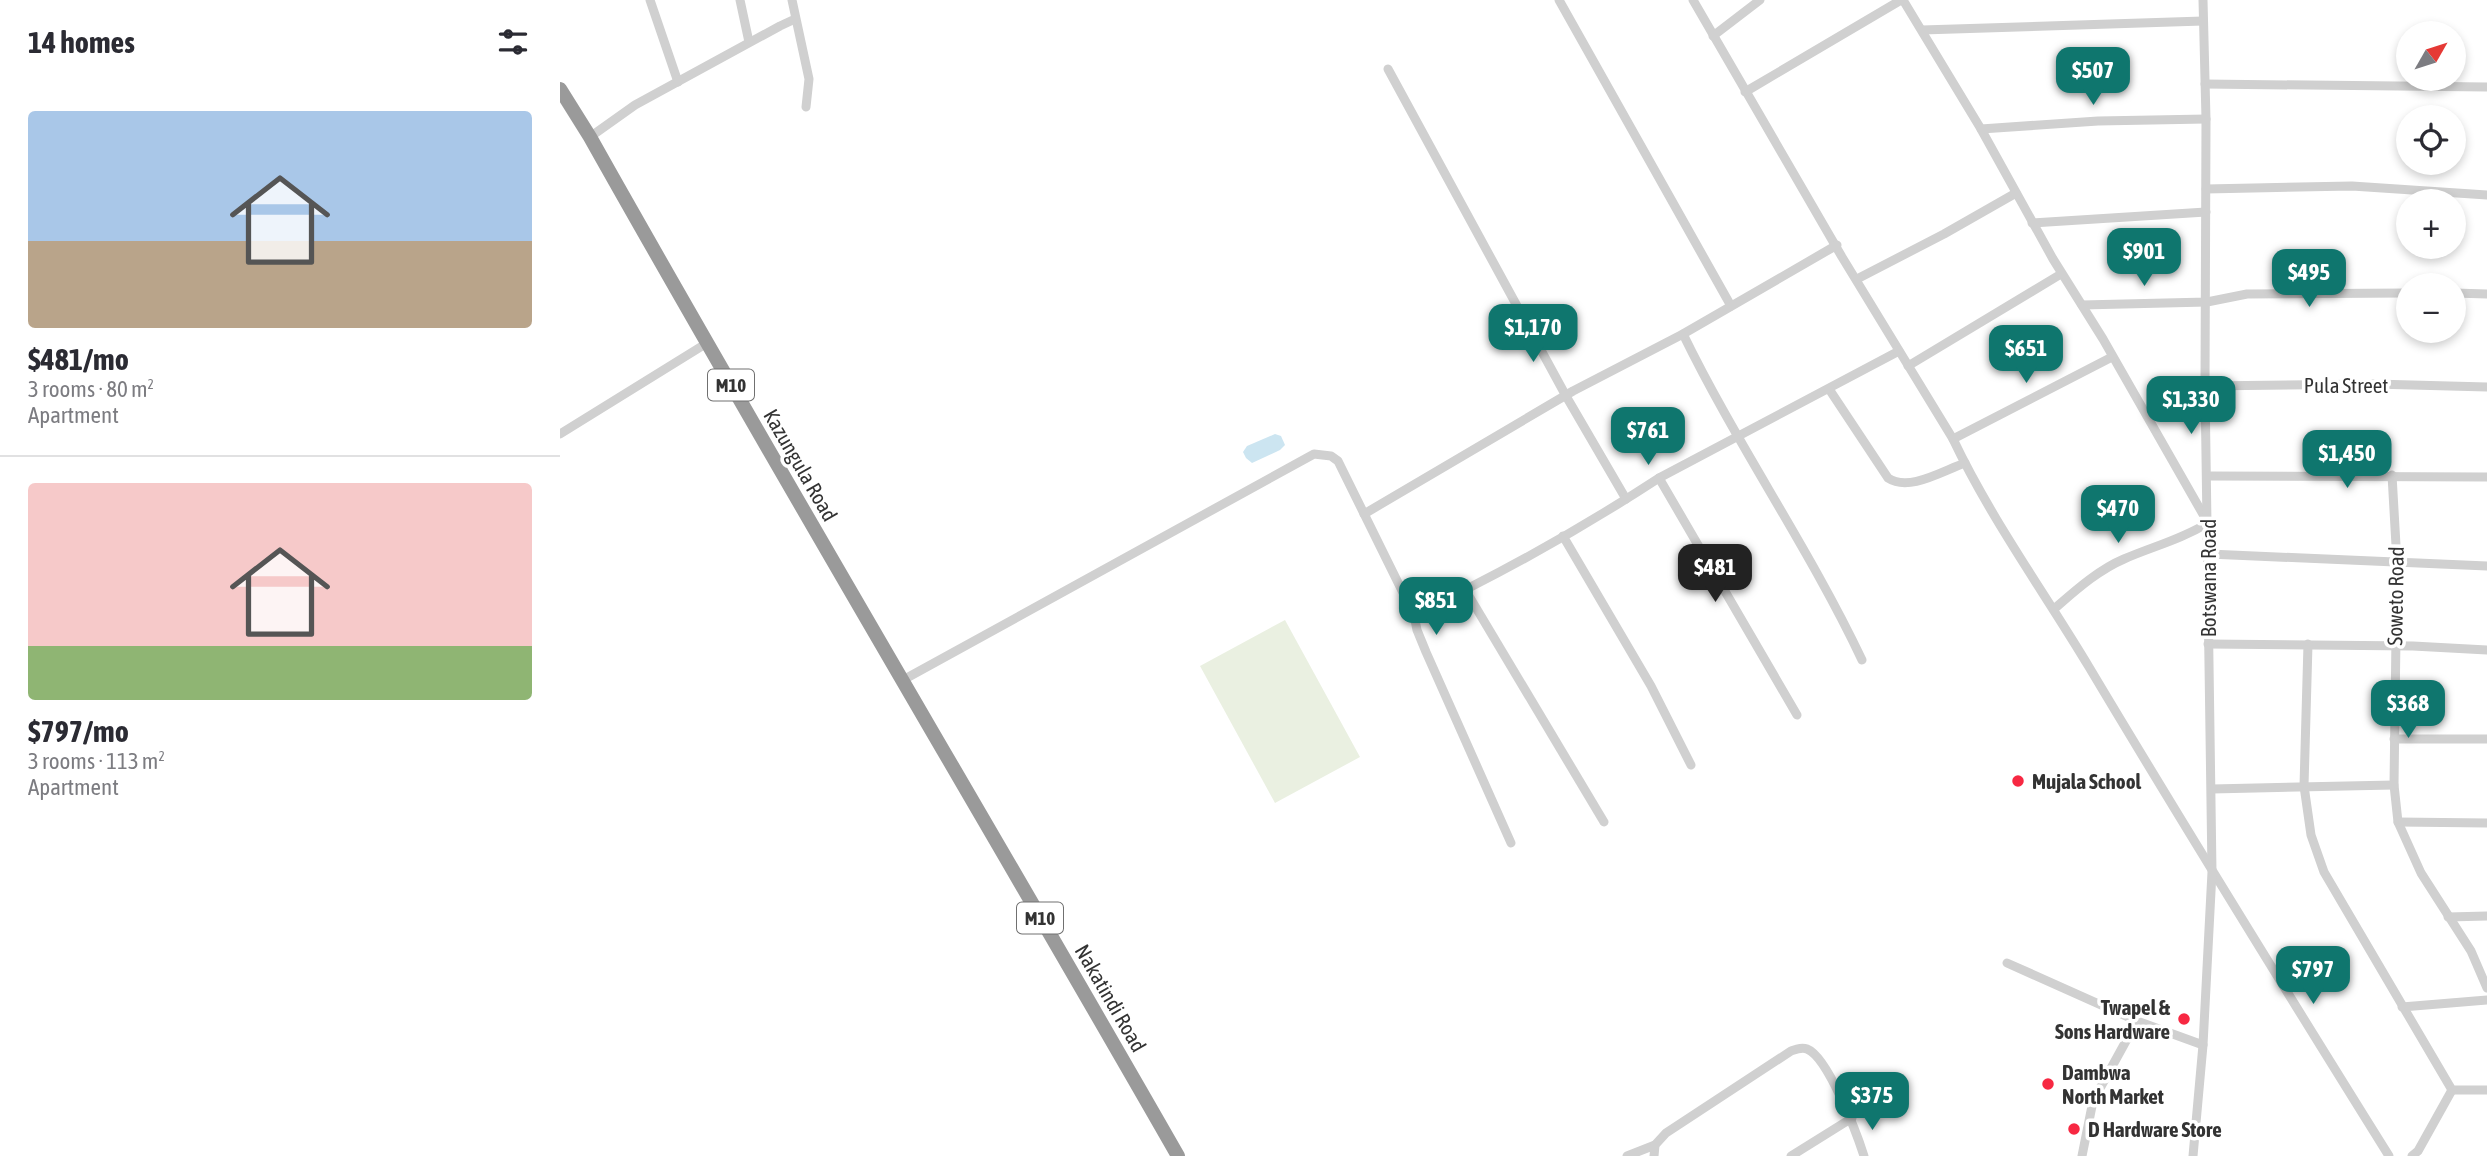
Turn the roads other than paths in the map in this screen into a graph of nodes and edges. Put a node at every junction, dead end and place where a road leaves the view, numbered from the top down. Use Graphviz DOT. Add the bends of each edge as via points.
graph roads {
  1 [pos="650,0"];
  2 [pos="740,0"];
  3 [pos="792,0"];
  4 [pos="1559,0"];
  5 [pos="1693,0"];
  6 [pos="1760,0"];
  7 [pos="1902,0"];
  8 [pos="2203,0"];
  9 [pos="796,19"];
  10 [pos="2203,21"];
  11 [pos="1922,30"];
  12 [pos="1713,36"];
  13 [pos="749,42"];
  14 [pos="1388,69"];
  15 [pos="678,82"];
  16 [pos="2205,85"];
  17 [pos="2487,87"];
  18 [pos="560,89"];
  19 [pos="1745,92"];
  20 [pos="806,107"];
  21 [pos="2206,119"];
  22 [pos="1981,129"];
  23 [pos="590,136"];
  24 [pos="2206,190"];
  25 [pos="2016,193"];
  26 [pos="2487,195"];
  27 [pos="2206,212"];
  28 [pos="2032,223"];
  29 [pos="1837,245"];
  30 [pos="2061,274"];
  31 [pos="1857,279"];
  32 [pos="2396,293"];
  33 [pos="2466,293"];
  34 [pos="2487,294"];
  35 [pos="2207,302"];
  36 [pos="2082,305"];
  37 [pos="1731,306"];
  38 [pos="1682,334"];
  39 [pos="707,343"];
  40 [pos="1899,351"];
  41 [pos="2112,357"];
  42 [pos="1908,366"];
  43 [pos="2206,386"];
  44 [pos="2487,387"];
  45 [pos="1829,389"];
  46 [pos="1566,396"];
  47 [pos="560,434"];
  48 [pos="1739,438"];
  49 [pos="1953,439"];
  50 [pos="1965,463"];
  51 [pos="2392,475"];
  52 [pos="2207,476"];
  53 [pos="2487,477"];
  54 [pos="1659,478"];
  55 [pos="1626,499"];
  56 [pos="1364,514"];
  57 [pos="2208,523"];
  58 [pos="1563,536"];
  59 [pos="2209,554"];
  60 [pos="2396,563"];
  61 [pos="2487,566"];
  62 [pos="1466,591"];
  63 [pos="2054,609"];
  64 [pos="1414,615"];
  65 [pos="2208,644"];
  66 [pos="2308,644"];
  67 [pos="2394,646"];
  68 [pos="2487,650"];
  69 [pos="1862,660"];
  70 [pos="903,680"];
  71 [pos="1797,715"];
  72 [pos="2487,738"];
  73 [pos="2394,739"];
  74 [pos="1691,765"];
  75 [pos="2394,785"];
  76 [pos="2304,786"];
  77 [pos="2211,789"];
  78 [pos="1604,822"];
  79 [pos="2398,822"];
  80 [pos="2487,823"];
  81 [pos="1511,842"];
  82 [pos="2212,872"];
  83 [pos="2487,916"];
  84 [pos="2448,917"];
  85 [pos="2007,963"];
  86 [pos="2487,988"];
  87 [pos="2487,1000"];
  88 [pos="2402,1007"];
  89 [pos="2137,1021"];
  90 [pos="2203,1045"];
  91 [pos="2452,1090"];
  92 [pos="2487,1090"];
  93 [pos="1852,1118"];
  94 [pos="1655,1145"];
  95 [pos="1178,1156"];
  96 [pos="1627,1156"];
  97 [pos="1654,1156"];
  98 [pos="1791,1156"];
  99 [pos="1864,1156"];
  100 [pos="2082,1156"];
  101 [pos="2193,1156"];
  102 [pos="2389,1156"];
  103 [pos="2412,1156"];
  1 -- 15 [label="street"];
  2 -- 13 [label="street"];
  3 -- 9 [label="street"];
  4 -- 37 [label="street"];
  5 -- 12 [label="street"];
  6 -- 12 [label="street"];
  7 -- 11 [label="street"];
  7 -- 19 [label="street"];
  8 -- 10 [label="street, Botswana Road"];
  9 -- 13 [label="street"];
  9 -- 20 [label="street" via="809,79"];
  10 -- 11 [label="street"];
  10 -- 16 [label="street, Botswana Road"];
  11 -- 22 [label="street"];
  12 -- 19 [label="street"];
  13 -- 15 [label="street"];
  14 -- 46 [label="street"];
  15 -- 23 [label="street"];
  16 -- 17 [label="street"];
  16 -- 21 [label="street, Botswana Road"];
  18 -- 23 [label="highway, Kazungula Road / M10"];
  19 -- 29 [label="street"];
  21 -- 22 [label="street"];
  21 -- 24 [label="street, Botswana Road"];
  22 -- 25 [label="street"];
  23 -- 39 [label="highway, Kazungula Road / M10"];
  24 -- 26 [label="street" via="2352,186"];
  24 -- 27 [label="street, Botswana Road"];
  25 -- 28 [label="street"];
  25 -- 31 [label="street"];
  27 -- 28 [label="street"];
  27 -- 35 [label="street, Botswana Road"];
  28 -- 30 [label="street"];
  29 -- 31 [label="street"];
  29 -- 37 [label="street"];
  30 -- 36 [label="street"];
  30 -- 42 [label="street"];
  31 -- 40 [label="street"];
  32 -- 35 [label="street" via="2247,295"];
  33 -- 34 [label="street"];
  35 -- 36 [label="street"];
  35 -- 43 [label="street, Botswana Road"];
  36 -- 41 [label="street"];
  37 -- 38 [label="street"];
  38 -- 46 [label="street"];
  38 -- 48 [label="street"];
  39 -- 47 [label="street"];
  39 -- 70 [label="highway, Kazungula Road / M10"];
  40 -- 42 [label="street"];
  40 -- 45 [label="street"];
  41 -- 49 [label="street"];
  41 -- 57 [label="street"];
  42 -- 49 [label="street"];
  43 -- 44 [label="street, Pula Street"];
  43 -- 52 [label="street, Botswana Road"];
  45 -- 48 [label="street"];
  45 -- 50 [label="street" via="1895,482 1906,484"];
  46 -- 55 [label="street"];
  46 -- 56 [label="street"];
  48 -- 54 [label="street"];
  48 -- 69 [label="street" via="1840,613"];
  49 -- 50 [label="street"];
  50 -- 63 [label="street"];
  51 -- 52 [label="street"];
  51 -- 53 [label="street"];
  51 -- 60 [label="street, Soweto Road"];
  52 -- 57 [label="street, Botswana Road"];
  54 -- 55 [label="street"];
  54 -- 71 [label="street"];
  55 -- 58 [label="street"];
  56 -- 64 [label="street"];
  56 -- 70 [label="street" via="1338,461 1314,454"];
  57 -- 59 [label="street, Botswana Road"];
  57 -- 63 [label="street" via="2123,559"];
  58 -- 62 [label="street"];
  58 -- 74 [label="street" via="1651,686"];
  59 -- 60 [label="street"];
  59 -- 65 [label="street, Botswana Road"];
  60 -- 61 [label="street"];
  60 -- 67 [label="street, Soweto Road"];
  62 -- 64 [label="street"];
  62 -- 78 [label="street"];
  63 -- 82 [label="street"];
  64 -- 81 [label="street" via="1426,652"];
  65 -- 66 [label="street"];
  65 -- 77 [label="street, Botswana Road"];
  66 -- 67 [label="street"];
  66 -- 76 [label="street"];
  67 -- 68 [label="street"];
  67 -- 73 [label="street, Soweto Road"];
  70 -- 95 [label="highway, Nakatindi Road / M10"];
  72 -- 73 [label="street"];
  73 -- 75 [label="street, Soweto Road"];
  75 -- 76 [label="street"];
  75 -- 79 [label="street, Soweto Road"];
  76 -- 77 [label="street"];
  76 -- 88 [label="street" via="2311,835 2323,872"];
  77 -- 82 [label="street, Botswana Road"];
  79 -- 80 [label="street"];
  79 -- 84 [label="street, Soweto Road" via="2415,862"];
  82 -- 90 [label="street, Botswana Road"];
  82 -- 102 [label="street"];
  83 -- 84 [label="street"];
  84 -- 86 [label="street, Soweto Road" via="2471,951"];
  85 -- 89 [label="street"];
  87 -- 88 [label="street"];
  88 -- 91 [label="street"];
  89 -- 90 [label="street"];
  89 -- 100 [label="street" via="2093,1101"];
  90 -- 101 [label="street, Botswana Road"];
  91 -- 92 [label="street"];
  91 -- 103 [label="street"];
  93 -- 94 [label="street" via="1819,1060 1803,1048 1791,1051 1666,1133"];
  93 -- 98 [label="street"];
  93 -- 99 [label="street"];
  94 -- 96 [label="street"];
  94 -- 97 [label="street"];
}
